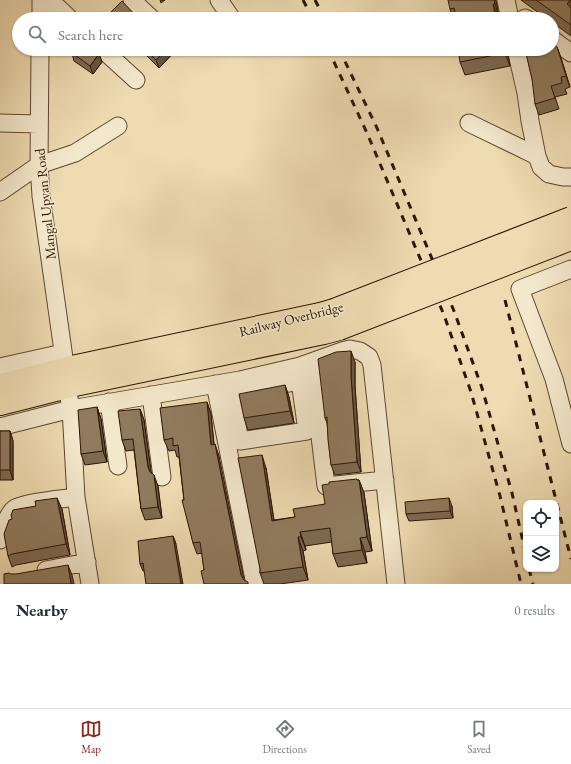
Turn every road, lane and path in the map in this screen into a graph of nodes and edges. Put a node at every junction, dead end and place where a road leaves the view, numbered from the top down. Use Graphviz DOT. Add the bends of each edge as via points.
graph roads {
  1 [pos="41,0"];
  2 [pos="50,0"];
  3 [pos="132,0"];
  4 [pos="219,0"];
  5 [pos="506,0"];
  6 [pos="41,12"];
  7 [pos="63,12"];
  8 [pos="145,12"];
  9 [pos="227,12"];
  10 [pos="515,12"];
  11 [pos="559,44"];
  12 [pos="571,53"];
  13 [pos="40,56"];
  14 [pos="110,56"];
  15 [pos="518,56"];
  16 [pos="136,80"];
  17 [pos="0,123"];
  18 [pos="470,123"];
  19 [pos="39,124"];
  20 [pos="118,126"];
  21 [pos="537,156"];
  22 [pos="38,165"];
  23 [pos="571,177"];
  24 [pos="0,192"];
  25 [pos="571,218"];
  26 [pos="571,239"];
  27 [pos="571,269"];
  28 [pos="337,319"];
  29 [pos="311,362"];
  30 [pos="0,367"];
  31 [pos="257,383"];
  32 [pos="215,384"];
  33 [pos="0,385"];
  34 [pos="151,395"];
  35 [pos="109,402"];
  36 [pos="70,403"];
  37 [pos="0,404"];
  38 [pos="0,427"];
  39 [pos="571,444"];
  40 [pos="118,466"];
  41 [pos="162,476"];
  42 [pos="385,480"];
  43 [pos="76,497"];
  44 [pos="0,540"];
  45 [pos="87,562"];
  46 [pos="33,572"];
  47 [pos="90,584"];
  48 [pos="255,584"];
  49 [pos="396,584"];
  1 -- 6 [label="street"];
  2 -- 7 [label="street"];
  3 -- 8 [label="street"];
  4 -- 9 [label="street"];
  5 -- 10 [label="street"];
  11 -- 12 [label="street"];
  13 -- 19 [label="street, Mangal Upvan Road"];
  14 -- 16 [label="street"];
  15 -- 21 [label="street"];
  17 -- 19 [label="street"];
  18 -- 21 [label="street"];
  19 -- 22 [label="street, Mangal Upvan Road"];
  20 -- 22 [label="street" via="75,153"];
  21 -- 23 [label="street" via="541,167 549,174"];
  22 -- 24 [label="street"];
  22 -- 30 [label="street, Mangal Upvan Road" via="64,356"];
  25 -- 28 [label="main road, Railway Overbridge, bridge"];
  26 -- 28 [label="main road, Railway Overbridge, bridge"];
  27 -- 39 [label="street" via="520,289 554,379"];
  28 -- 33 [label="main road, Railway Overbridge" via="305,317"];
  28 -- 37 [label="main road, Railway Overbridge" via="324,333 75,385"];
  29 -- 31 [label="street"];
  29 -- 42 [label="street" via="326,486"];
  29 -- 42 [label="street" via="350,349 360,351 369,357"];
  31 -- 31 [label="street" via="231,394 240,441 307,431 300,381"];
  31 -- 32 [label="street"];
  32 -- 34 [label="street"];
  32 -- 48 [label="street"];
  34 -- 35 [label="street"];
  34 -- 41 [label="street"];
  35 -- 36 [label="street"];
  35 -- 40 [label="street"];
  36 -- 38 [label="street"];
  36 -- 43 [label="street"];
  42 -- 49 [label="street"];
  43 -- 44 [label="street" via="27,504 14,509 6,521"];
  43 -- 45 [label="street"];
  45 -- 46 [label="street"];
  45 -- 47 [label="street"];
}
